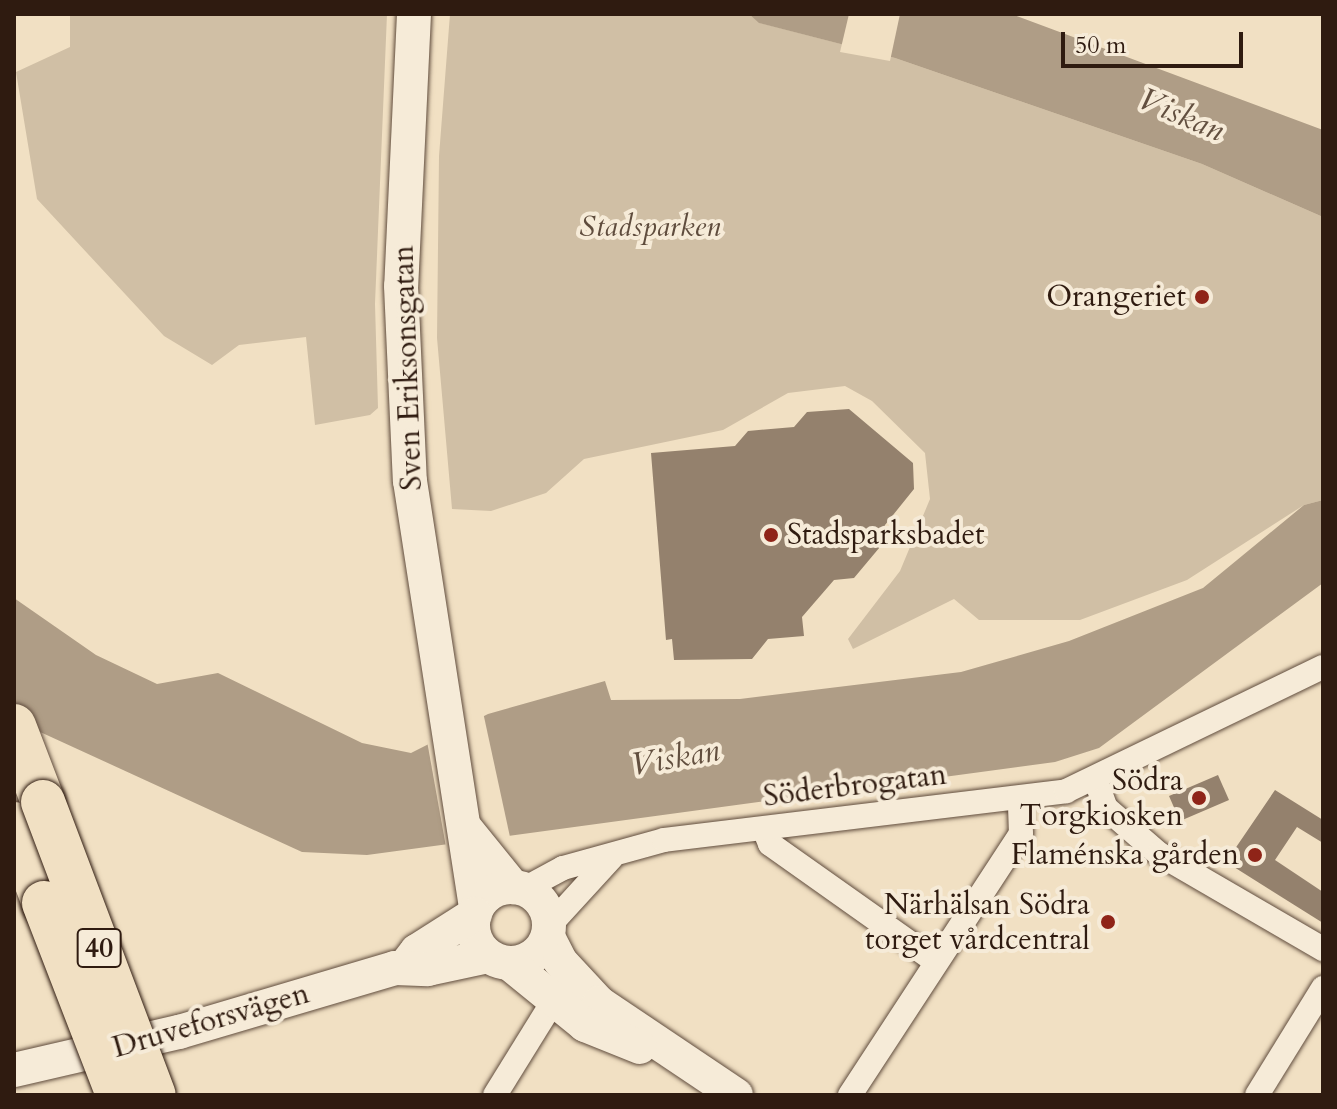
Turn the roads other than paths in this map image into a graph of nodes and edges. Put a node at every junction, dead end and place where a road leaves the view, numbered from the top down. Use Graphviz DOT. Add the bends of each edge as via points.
graph roads {
  1 [pos="414,14"];
  2 [pos="1319,665"];
  3 [pos="17,733"];
  4 [pos="1096,781"];
  5 [pos="1020,800"];
  6 [pos="29,813"];
  7 [pos="466,829"];
  8 [pos="764,829"];
  9 [pos="620,850"];
  10 [pos="518,888"];
  11 [pos="476,911"];
  12 [pos="548,932"];
  13 [pos="1323,949"];
  14 [pos="499,960"];
  15 [pos="934,960"];
  16 [pos="406,965"];
  17 [pos="1323,988"];
  18 [pos="543,1016"];
  19 [pos="660,1049"];
  20 [pos="14,1070"];
  21 [pos="118,1095"];
  22 [pos="154,1095"];
  23 [pos="495,1095"];
  24 [pos="736,1095"];
  25 [pos="850,1095"];
  26 [pos="1257,1095"];
  1 -- 7 [label="street, Sven Eriksonsgatan" via="401,286 405,406 425,600"];
  2 -- 4 [label="street, Söderbrogatan"];
  3 -- 6 [label="highway, 40"];
  4 -- 5 [label="street, Söderbrogatan"];
  4 -- 13 [label="street" via="1106,808 1159,854"];
  5 -- 8 [label="street, Söderbrogatan"];
  5 -- 15 [label="street" via="1021,834"];
  6 -- 21 [label="highway, 40, bridge" via="44,903"];
  6 -- 22 [label="highway, 40, bridge"];
  7 -- 10 [label="street"];
  7 -- 11 [label="street" via="465,864"];
  8 -- 9 [label="street, Söderbrogatan"];
  8 -- 15 [label="street" via="770,844"];
  9 -- 10 [label="street, Söderbrogatan"];
  9 -- 12 [label="street"];
  10 -- 11 [label="street" via="495,891"];
  10 -- 12 [label="street" via="541,901"];
  11 -- 14 [label="street" via="476,940"];
  11 -- 16 [label="street, Druveforsvägen"];
  12 -- 14 [label="street" via="533,957"];
  12 -- 19 [label="street" via="583,989"];
  14 -- 16 [label="street, Druveforsvägen" via="428,969"];
  14 -- 18 [label="street"];
  15 -- 25 [label="street"];
  16 -- 20 [label="street, Druveforsvägen" via="179,1032"];
  17 -- 26 [label="street"];
  18 -- 19 [label="street"];
  18 -- 23 [label="street"];
  19 -- 24 [label="street"];
}
